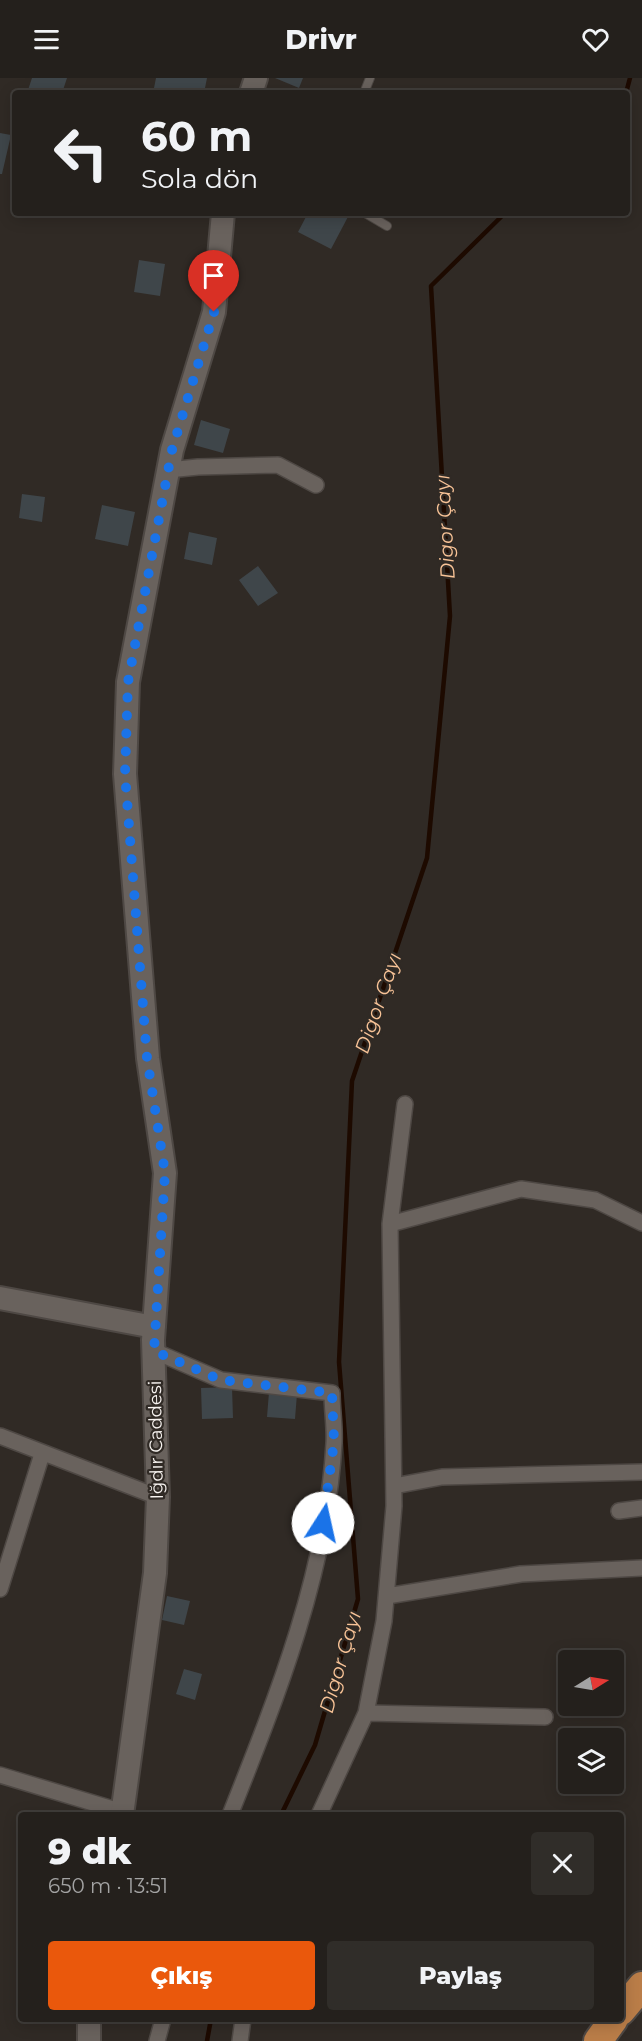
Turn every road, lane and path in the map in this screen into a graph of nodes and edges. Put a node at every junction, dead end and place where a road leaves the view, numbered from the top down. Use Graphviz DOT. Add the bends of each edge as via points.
graph roads {
  1 [pos="223,216"];
  2 [pos="370,216"];
  3 [pos="387,226"];
  4 [pos="168,470"];
  5 [pos="316,485"];
  6 [pos="405,1104"];
  7 [pos="642,1223"];
  8 [pos="390,1224"];
  9 [pos="0,1298"];
  10 [pos="154,1327"];
  11 [pos="154,1351"];
  12 [pos="0,1436"];
  13 [pos="42,1454"];
  14 [pos="642,1472"];
  15 [pos="394,1486"];
  16 [pos="158,1497"];
  17 [pos="642,1508"];
  18 [pos="619,1511"];
  19 [pos="642,1568"];
  20 [pos="0,1589"];
  21 [pos="387,1596"];
  22 [pos="366,1713"];
  23 [pos="545,1717"];
  24 [pos="0,1775"];
  25 [pos="116,1812"];
  26 [pos="122,1812"];
  27 [pos="231,1812"];
  28 [pos="320,1812"];
  29 [pos="642,1986"];
  30 [pos="624,2007"];
  31 [pos="89,2022"];
  32 [pos="162,2022"];
  33 [pos="243,2022"];
  34 [pos="612,2022"];
  35 [pos="89,2041"];
  36 [pos="157,2041"];
  37 [pos="240,2041"];
  38 [pos="598,2041"];
  1 -- 4 [label="street, Iğdır Caddesi" via="214,312"];
  2 -- 3 [label="lane"];
  4 -- 5 [label="street" via="278,465"];
  4 -- 10 [label="street, Iğdır Caddesi" via="128,682 125,774 147,1058 165,1173"];
  6 -- 8 [label="street"];
  7 -- 8 [label="street" via="595,1200 521,1189"];
  8 -- 15 [label="street"];
  9 -- 10 [label="street"];
  10 -- 11 [label="street, Iğdır Caddesi"];
  11 -- 16 [label="street, Iğdır Caddesi"];
  11 -- 27 [label="street" via="221,1380 332,1393 334,1442 320,1542 278,1694"];
  12 -- 13 [label="street"];
  13 -- 16 [label="street"];
  13 -- 20 [label="street"];
  14 -- 15 [label="street" via="442,1477"];
  15 -- 21 [label="street"];
  16 -- 26 [label="street, Iğdır Caddesi" via="155,1573"];
  17 -- 18 [label="street"];
  19 -- 21 [label="street" via="521,1574"];
  21 -- 22 [label="street"];
  22 -- 23 [label="street"];
  22 -- 28 [label="street"];
  24 -- 25 [label="street"];
  29 -- 30 [label="highway"];
  31 -- 35 [label="street"];
  32 -- 36 [label="street"];
  33 -- 37 [label="street"];
  34 -- 38 [label="highway"];
}
